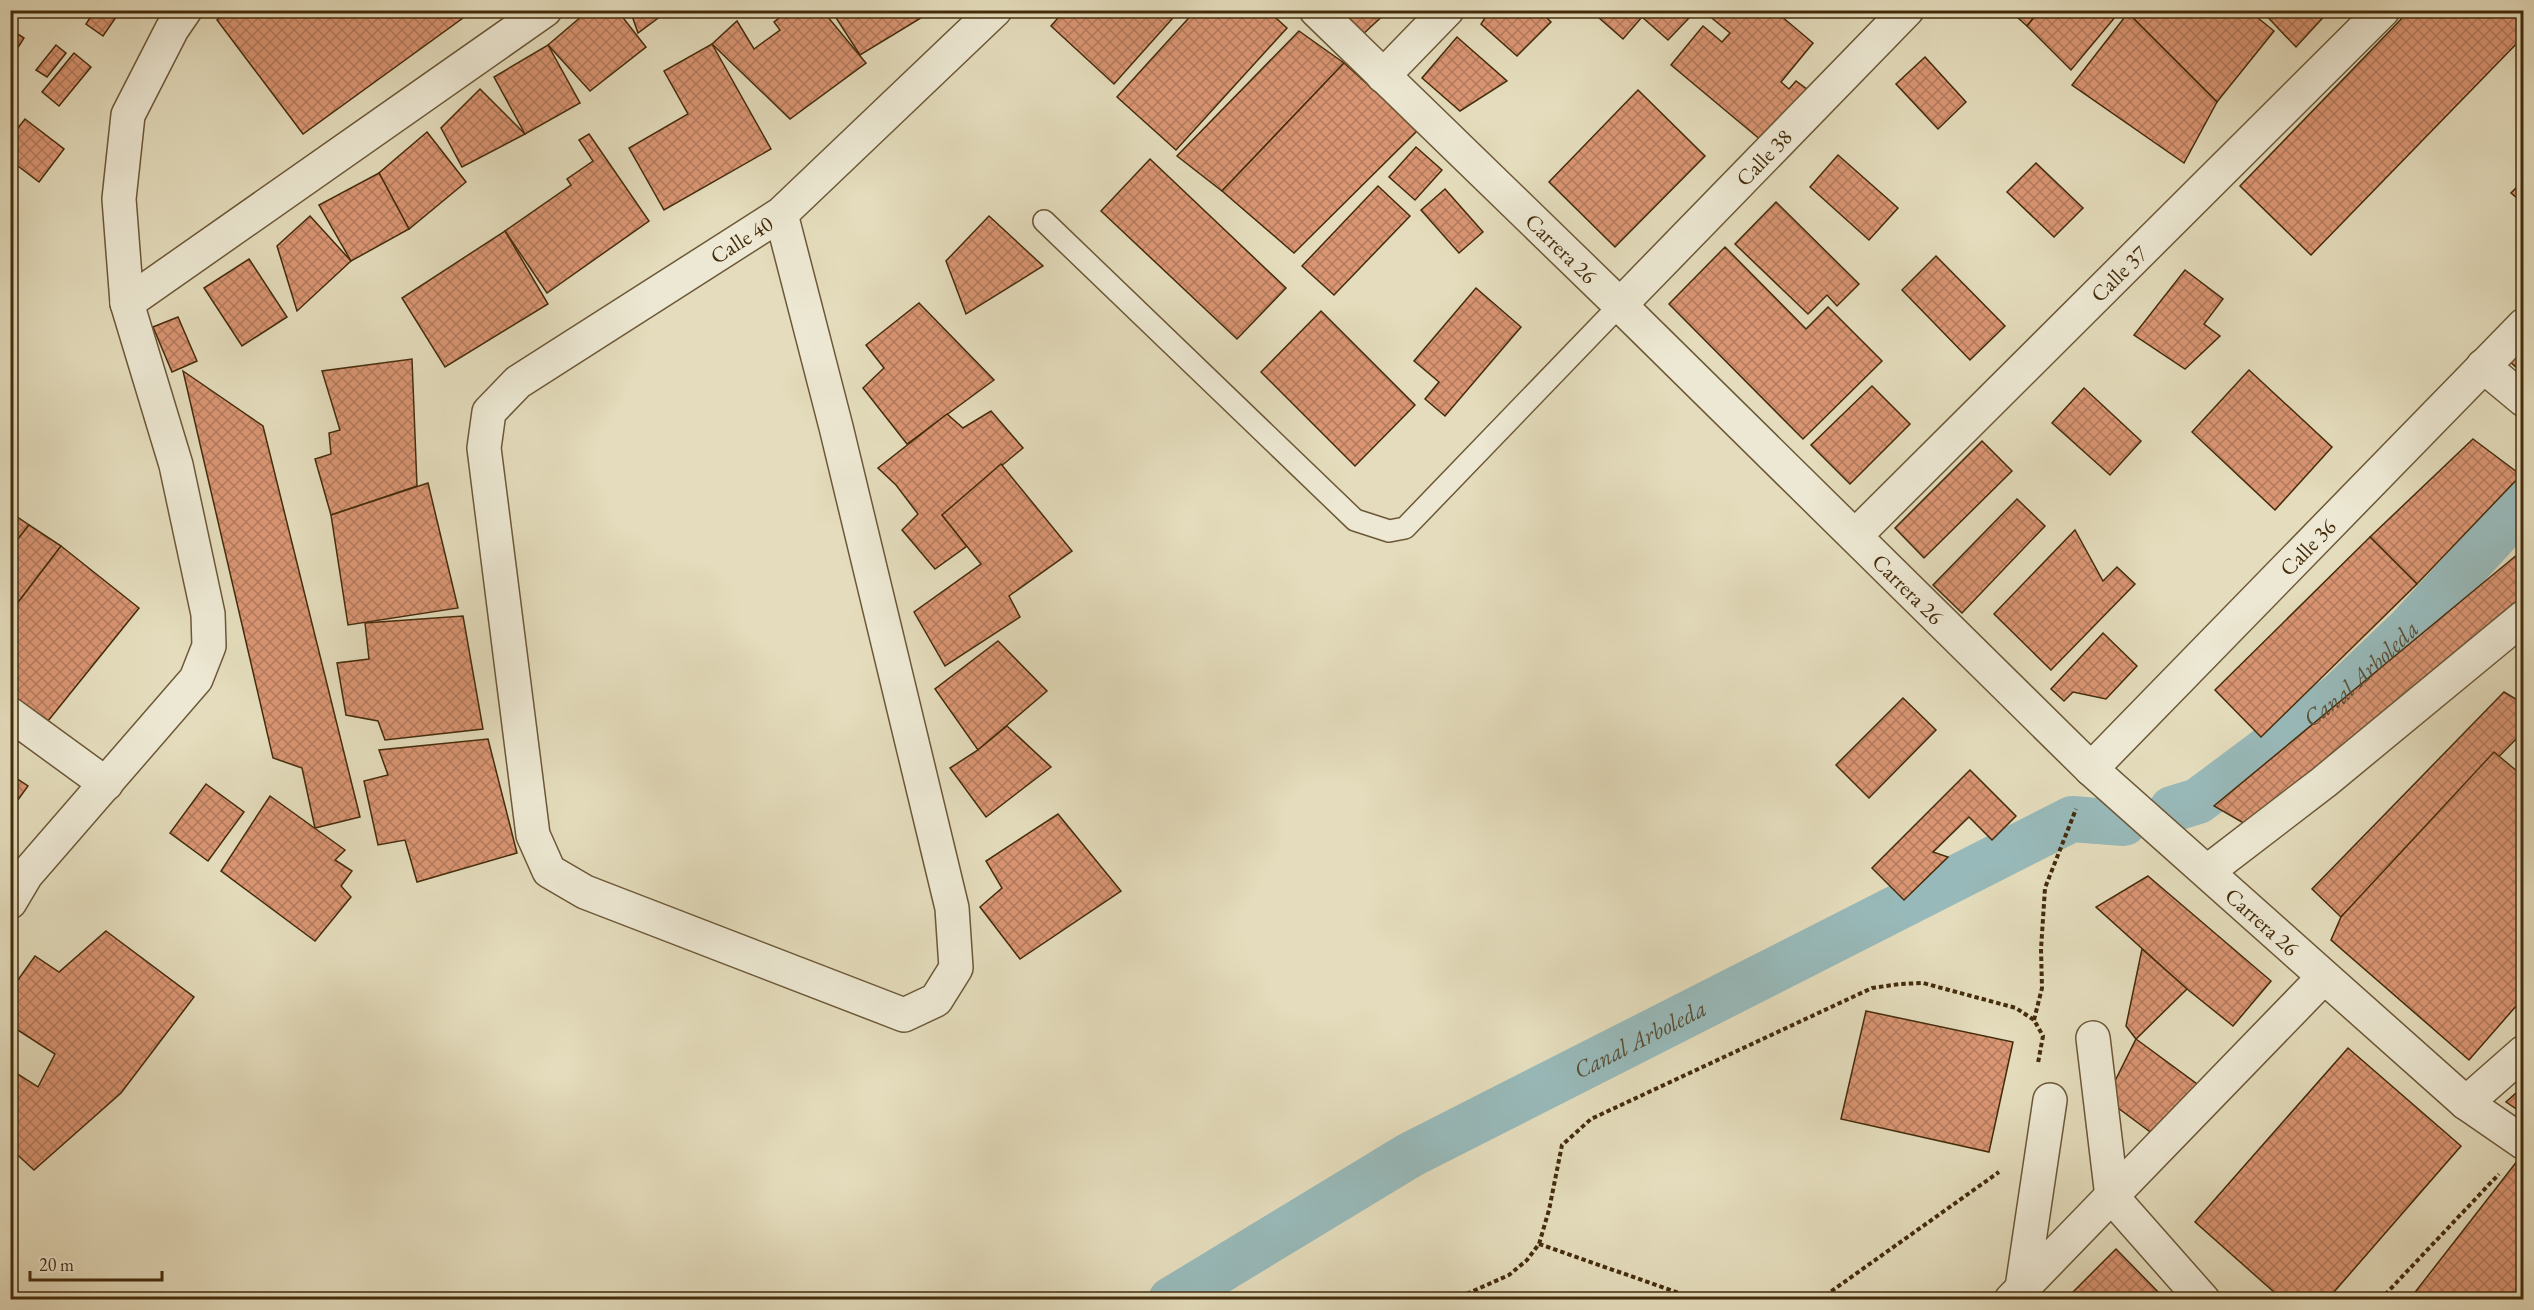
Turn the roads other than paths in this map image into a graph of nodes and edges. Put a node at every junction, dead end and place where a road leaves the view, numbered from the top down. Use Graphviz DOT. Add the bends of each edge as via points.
graph roads {
  1 [pos="185,10"];
  2 [pos="545,10"];
  3 [pos="995,10"];
  4 [pos="1316,10"];
  5 [pos="1447,10"];
  6 [pos="1907,10"];
  7 [pos="2383,10"];
  8 [pos="1383,76"];
  9 [pos="781,214"];
  10 [pos="1044,221"];
  11 [pos="127,303"];
  12 [pos="1620,305"];
  13 [pos="2523,325"];
  14 [pos="2491,373"];
  15 [pos="2523,400"];
  16 [pos="1855,536"];
  17 [pos="2523,617"];
  18 [pos="10,714"];
  19 [pos="2091,769"];
  20 [pos="106,784"];
  21 [pos="2208,871"];
  22 [pos="10,902"];
  23 [pos="2323,978"];
  24 [pos="2093,1038"];
  25 [pos="2523,1052"];
  26 [pos="2050,1100"];
  27 [pos="2466,1102"];
  28 [pos="2523,1143"];
  29 [pos="2112,1197"];
  30 [pos="2017,1294"];
  31 [pos="2203,1299"];
  1 -- 11 [label="street" via="128,115 119,199"];
  2 -- 11 [label="street"];
  3 -- 9 [label="street, Calle 40"];
  4 -- 8 [label="street, Carrera 26"];
  5 -- 8 [label="street"];
  6 -- 12 [label="street, Calle 38"];
  7 -- 16 [label="street, Calle 37"];
  8 -- 12 [label="street, Carrera 26"];
  9 -- 9 [label="street, Calle 40" via="952,908 956,968 936,1000 904,1015 585,892 549,871 532,835 484,448 489,412 518,382"];
  10 -- 12 [label="lane" via="1355,520 1389,531 1405,528"];
  11 -- 20 [label="street" via="176,465 208,614 209,646 196,679"];
  12 -- 16 [label="street, Carrera 26"];
  13 -- 14 [label="street, Calle 36"];
  14 -- 15 [label="street"];
  14 -- 19 [label="street, Calle 36"];
  16 -- 19 [label="street, Carrera 26"];
  17 -- 21 [label="street" via="2324,782"];
  18 -- 20 [label="street"];
  19 -- 21 [label="street, Carrera 26"];
  20 -- 22 [label="street" via="26,875"];
  21 -- 23 [label="street, Carrera 26"];
  23 -- 27 [label="street, Carrera 26"];
  23 -- 29 [label="street"];
  24 -- 29 [label="street"];
  25 -- 27 [label="street"];
  26 -- 30 [label="street"];
  27 -- 28 [label="street, Carrera 26"];
  29 -- 30 [label="street"];
  29 -- 31 [label="street"];
}
